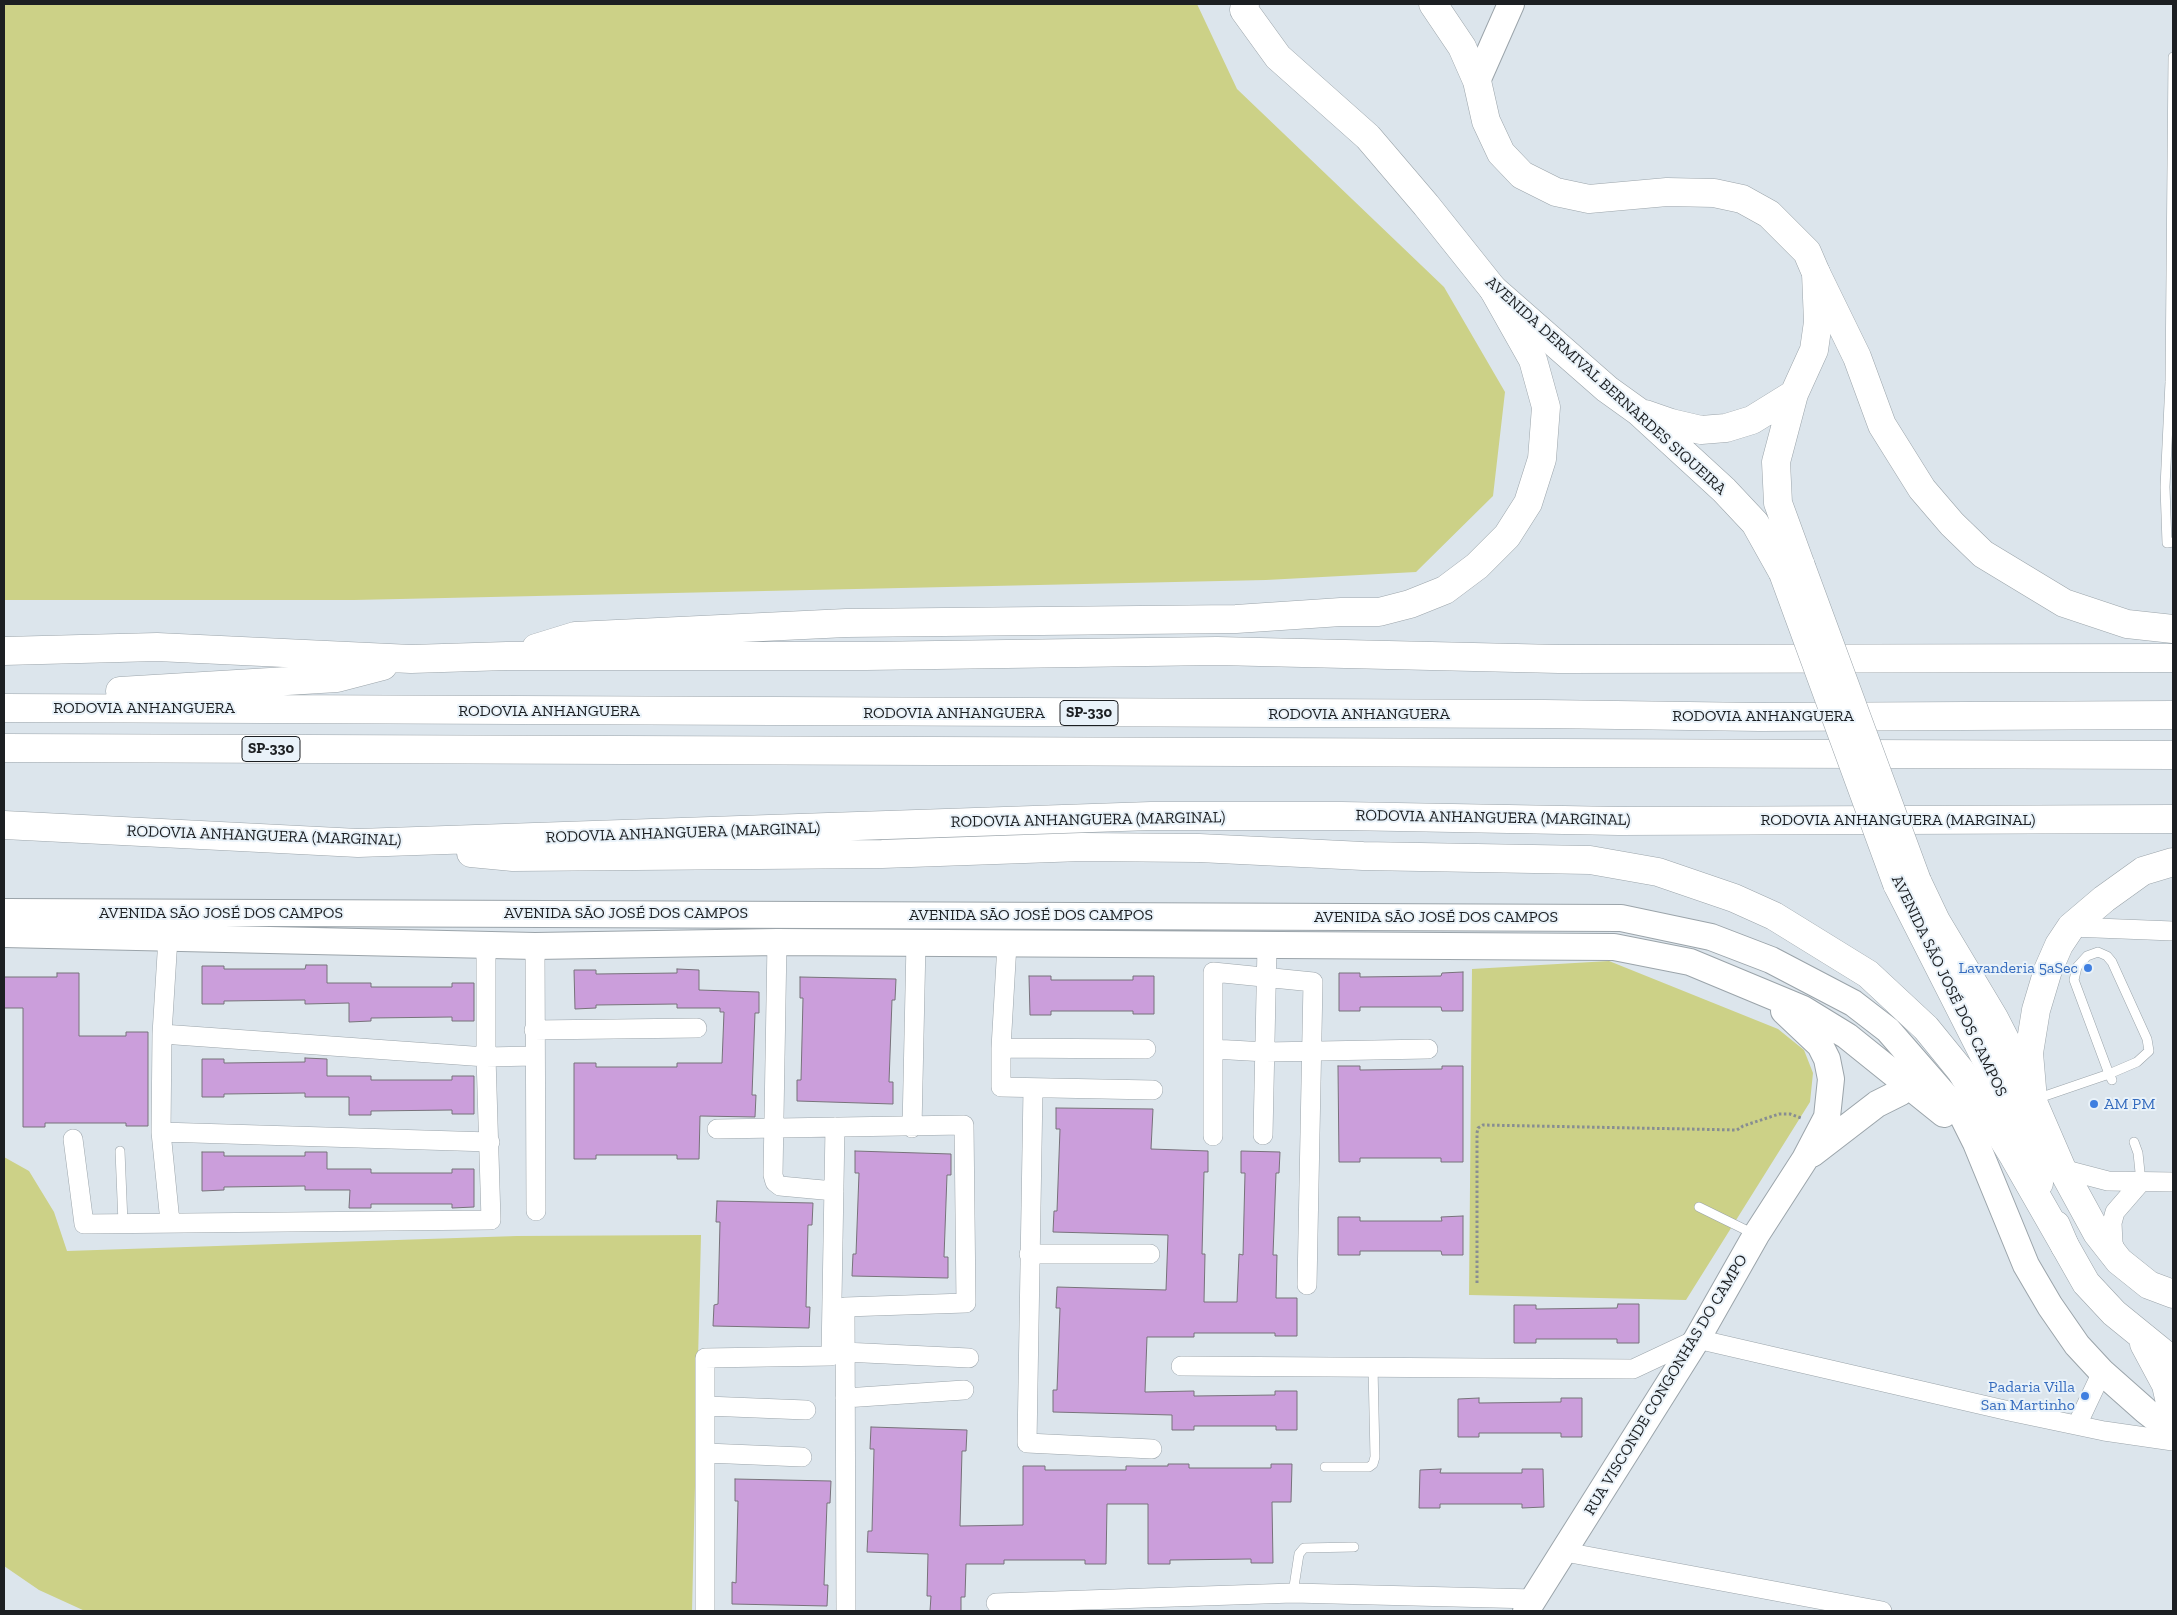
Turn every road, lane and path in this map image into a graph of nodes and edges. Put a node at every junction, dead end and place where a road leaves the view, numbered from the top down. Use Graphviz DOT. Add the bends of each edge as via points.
graph roads {
  1 [pos="1433,4"];
  2 [pos="1511,4"];
  3 [pos="1243,6"];
  4 [pos="2173,57"];
  5 [pos="1477,82"];
  6 [pos="2173,144"];
  7 [pos="1816,273"];
  8 [pos="1493,288"];
  9 [pos="1794,394"];
  10 [pos="1639,412"];
  11 [pos="2169,488"];
  12 [pos="2173,542"];
  13 [pos="1792,570"];
  14 [pos="2173,629"];
  15 [pos="4,651"];
  16 [pos="507,656"];
  17 [pos="2173,658"];
  18 [pos="411,659"];
  19 [pos="4,697"];
  20 [pos="4,708"];
  21 [pos="2173,715"];
  22 [pos="4,748"];
  23 [pos="2173,755"];
  24 [pos="2173,819"];
  25 [pos="4,825"];
  26 [pos="358,843"];
  27 [pos="2173,862"];
  28 [pos="1907,883"];
  29 [pos="4,912"];
  30 [pos="2071,928"];
  31 [pos="2173,931"];
  32 [pos="4,934"];
  33 [pos="168,938"];
  34 [pos="777,942"];
  35 [pos="916,943"];
  36 [pos="1007,944"];
  37 [pos="486,945"];
  38 [pos="535,946"];
  39 [pos="1267,946"];
  40 [pos="1268,976"];
  41 [pos="1761,990"];
  42 [pos="697,1028"];
  43 [pos="534,1030"];
  44 [pos="162,1034"];
  45 [pos="1001,1048"];
  46 [pos="1146,1049"];
  47 [pos="1213,1049"];
  48 [pos="1428,1049"];
  49 [pos="1312,1050"];
  50 [pos="1266,1052"];
  51 [pos="486,1056"];
  52 [pos="534,1056"];
  53 [pos="2111,1077"];
  54 [pos="1918,1078"];
  55 [pos="1033,1089"];
  56 [pos="1153,1090"];
  57 [pos="2033,1100"];
  58 [pos="835,1127"];
  59 [pos="912,1128"];
  60 [pos="717,1129"];
  61 [pos="773,1129"];
  62 [pos="162,1132"];
  63 [pos="1819,1132"];
  64 [pos="1264,1135"];
  65 [pos="1213,1136"];
  66 [pos="73,1139"];
  67 [pos="490,1142"];
  68 [pos="2134,1142"];
  69 [pos="120,1151"];
  70 [pos="1805,1159"];
  71 [pos="2062,1169"];
  72 [pos="2141,1182"];
  73 [pos="2173,1182"];
  74 [pos="834,1191"];
  75 [pos="1699,1207"];
  76 [pos="536,1211"];
  77 [pos="170,1222"];
  78 [pos="123,1223"];
  79 [pos="1756,1235"];
  80 [pos="2065,1246"];
  81 [pos="1029,1254"];
  82 [pos="1150,1254"];
  83 [pos="2119,1261"];
  84 [pos="1477,1283"];
  85 [pos="1307,1285"];
  86 [pos="2173,1294"];
  87 [pos="2129,1325"];
  88 [pos="1697,1339"];
  89 [pos="844,1352"];
  90 [pos="969,1358"];
  91 [pos="2173,1361"];
  92 [pos="1181,1366"];
  93 [pos="1373,1367"];
  94 [pos="2102,1372"];
  95 [pos="964,1390"];
  96 [pos="845,1398"];
  97 [pos="706,1406"];
  98 [pos="806,1410"];
  99 [pos="2077,1425"];
  100 [pos="2173,1428"];
  101 [pos="1152,1449"];
  102 [pos="706,1453"];
  103 [pos="802,1458"];
  104 [pos="1325,1467"];
  105 [pos="1354,1547"];
  106 [pos="1565,1552"];
  107 [pos="1293,1593"];
  108 [pos="996,1603"];
  109 [pos="1530,1605"];
  110 [pos="705,1611"];
  111 [pos="846,1611"];
  112 [pos="1882,1611"];
  1 -- 5 [label="main road" via="1462,47"];
  2 -- 5 [label="street"];
  3 -- 8 [label="main road, AVENIDA DERMIVAL BERNARDES SIQUEIRA" via="1278,57 1368,136"];
  4 -- 6 [label="lane"];
  5 -- 7 [label="main road" via="1486,121 1501,153 1522,175 1556,192 1588,199 1676,192 1714,193 1742,199 1769,214 1787,230 1807,252"];
  6 -- 11 [label="lane"];
  7 -- 9 [label="main road" via="1818,322 1814,350"];
  7 -- 14 [label="main road" via="1857,357 1882,425 1922,489 1952,524 1983,554 2064,603 2126,624"];
  8 -- 10 [label="main road, AVENIDA DERMIVAL BERNARDES SIQUEIRA" via="1607,389"];
  8 -- 16 [label="main road" via="1533,360 1546,406 1542,458 1528,503 1507,536 1477,566 1445,590 1410,604 1379,612 1236,619 855,623 575,636"];
  9 -- 10 [label="main road" via="1752,420 1726,428 1701,430"];
  9 -- 13 [label="main road" via="1776,462 1778,503"];
  10 -- 13 [label="main road, AVENIDA DERMIVAL BERNARDES SIQUEIRA" via="1724,490"];
  11 -- 12 [label="lane" via="2167,542"];
  13 -- 28 [label="main road, AVENIDA SÃO JOSÉ DOS CAMPOS, bridge"];
  15 -- 18 [label="main road" via="157,647"];
  16 -- 17 [label="main road" via="866,656 1217,651 1559,659"];
  16 -- 18 [label="main road"];
  18 -- 19 [label="main road" via="337,678"];
  20 -- 21 [label="main road, RODOVIA ANHANGUERA / SP-330" via="1760,717"];
  22 -- 23 [label="main road, SP-330"];
  24 -- 26 [label="main road, RODOVIA ANHANGUERA (MARGINAL)" via="1620,821 1151,816"];
  25 -- 26 [label="main road, RODOVIA ANHANGUERA (MARGINAL)"];
  26 -- 80 [label="main road" via="513,857 882,854 1082,847 1199,848 1364,856 1590,860 1658,872 1734,898 1774,916 1868,974 1926,1028 1961,1071"];
  27 -- 30 [label="main road" via="2143,871"];
  28 -- 57 [label="main road, AVENIDA SÃO JOSÉ DOS CAMPOS" via="1936,921 1994,1018"];
  28 -- 80 [label="main road, AVENIDA SÃO JOSÉ DOS CAMPOS" via="1999,1085"];
  29 -- 54 [label="street, AVENIDA SÃO JOSÉ DOS CAMPOS" via="1621,918 1711,937 1771,960 1852,1003 1888,1030"];
  30 -- 31 [label="street"];
  30 -- 57 [label="main road" via="2048,970 2036,1010 2029,1053"];
  32 -- 33 [label="street, AVENIDA SÃO JOSÉ DOS CAMPOS"];
  33 -- 37 [label="street, AVENIDA SÃO JOSÉ DOS CAMPOS"];
  33 -- 44 [label="street"];
  34 -- 35 [label="street, AVENIDA SÃO JOSÉ DOS CAMPOS"];
  34 -- 38 [label="street, AVENIDA SÃO JOSÉ DOS CAMPOS"];
  34 -- 61 [label="street"];
  35 -- 36 [label="street, AVENIDA SÃO JOSÉ DOS CAMPOS"];
  35 -- 59 [label="street"];
  36 -- 39 [label="street, AVENIDA SÃO JOSÉ DOS CAMPOS"];
  36 -- 45 [label="street"];
  37 -- 38 [label="street, AVENIDA SÃO JOSÉ DOS CAMPOS"];
  37 -- 51 [label="street"];
  38 -- 43 [label="street"];
  39 -- 40 [label="street"];
  39 -- 41 [label="street, AVENIDA SÃO JOSÉ DOS CAMPOS" via="1614,947 1690,962"];
  40 -- 47 [label="street" via="1214,972"];
  40 -- 49 [label="street" via="1312,982"];
  40 -- 50 [label="street"];
  41 -- 54 [label="street, AVENIDA SÃO JOSÉ DOS CAMPOS" via="1803,1009"];
  41 -- 63 [label="street, RUA VISCONDE CONGONHAS DO CAMPO" via="1820,1045 1826,1059 1831,1096 1827,1117"];
  42 -- 43 [label="street"];
  43 -- 52 [label="street"];
  44 -- 51 [label="street"];
  44 -- 62 [label="street"];
  45 -- 46 [label="street"];
  45 -- 55 [label="street" via="1001,1087"];
  47 -- 50 [label="street"];
  47 -- 65 [label="street"];
  48 -- 49 [label="street"];
  49 -- 50 [label="street"];
  49 -- 85 [label="street"];
  50 -- 64 [label="street"];
  51 -- 52 [label="street"];
  51 -- 67 [label="street"];
  52 -- 76 [label="street"];
  53 -- 53 [label="lane" via="2074,980 2077,967 2087,956 2098,952 2112,962 2147,1039 2149,1051"];
  53 -- 57 [label="lane"];
  54 -- 70 [label="street, RUA VISCONDE CONGONHAS DO CAMPO"];
  54 -- 94 [label="street, AVENIDA SÃO JOSÉ DOS CAMPOS" via="1976,1143 2026,1265 2050,1306"];
  55 -- 56 [label="street"];
  55 -- 81 [label="street"];
  57 -- 71 [label="main road, AVENIDA SÃO JOSÉ DOS CAMPOS"];
  58 -- 59 [label="street"];
  58 -- 61 [label="street"];
  58 -- 74 [label="street"];
  59 -- 89 [label="street" via="964,1125 966,1303 845,1307"];
  60 -- 61 [label="street"];
  61 -- 74 [label="street" via="775,1182 780,1186"];
  62 -- 67 [label="street"];
  62 -- 77 [label="street"];
  63 -- 70 [label="street, RUA VISCONDE CONGONHAS DO CAMPO"];
  63 -- 84 [label="path" via="1807,1121 1790,1114 1780,1114 1737,1130 1483,1125 1477,1133"];
  66 -- 78 [label="street" via="84,1224"];
  67 -- 77 [label="street" via="490,1220"];
  68 -- 72 [label="lane"];
  69 -- 78 [label="lane"];
  70 -- 79 [label="street, RUA VISCONDE CONGONHAS DO CAMPO"];
  71 -- 72 [label="street" via="2108,1181"];
  71 -- 83 [label="main road, AVENIDA SÃO JOSÉ DOS CAMPOS" via="2097,1233"];
  72 -- 73 [label="street"];
  72 -- 83 [label="street" via="2119,1205 2114,1218 2113,1243"];
  74 -- 97 [label="street" via="831,1356 705,1358"];
  75 -- 79 [label="lane"];
  77 -- 78 [label="street"];
  79 -- 88 [label="street, RUA VISCONDE CONGONHAS DO CAMPO"];
  80 -- 87 [label="main road, AVENIDA SÃO JOSÉ DOS CAMPOS" via="2086,1283"];
  81 -- 82 [label="street"];
  81 -- 101 [label="street" via="1027,1443"];
  83 -- 86 [label="main road, AVENIDA SÃO JOSÉ DOS CAMPOS" via="2149,1285"];
  87 -- 91 [label="main road, AVENIDA SÃO JOSÉ DOS CAMPOS"];
  87 -- 100 [label="main road" via="2143,1342 2166,1385"];
  88 -- 93 [label="street" via="1633,1368"];
  88 -- 99 [label="street"];
  88 -- 106 [label="street, RUA VISCONDE CONGONHAS DO CAMPO"];
  89 -- 90 [label="street"];
  89 -- 96 [label="street"];
  92 -- 93 [label="street"];
  93 -- 104 [label="lane" via="1373,1464"];
  94 -- 99 [label="street"];
  94 -- 100 [label="street, AVENIDA SÃO JOSÉ DOS CAMPOS"];
  95 -- 96 [label="street"];
  96 -- 111 [label="street"];
  97 -- 98 [label="street"];
  97 -- 102 [label="street"];
  99 -- 100 [label="street"];
  102 -- 103 [label="street"];
  102 -- 110 [label="street"];
  105 -- 107 [label="lane" via="1304,1548 1299,1554"];
  106 -- 109 [label="street, RUA VISCONDE CONGONHAS DO CAMPO"];
  106 -- 112 [label="street"];
  107 -- 108 [label="street"];
  107 -- 109 [label="street"];
}
